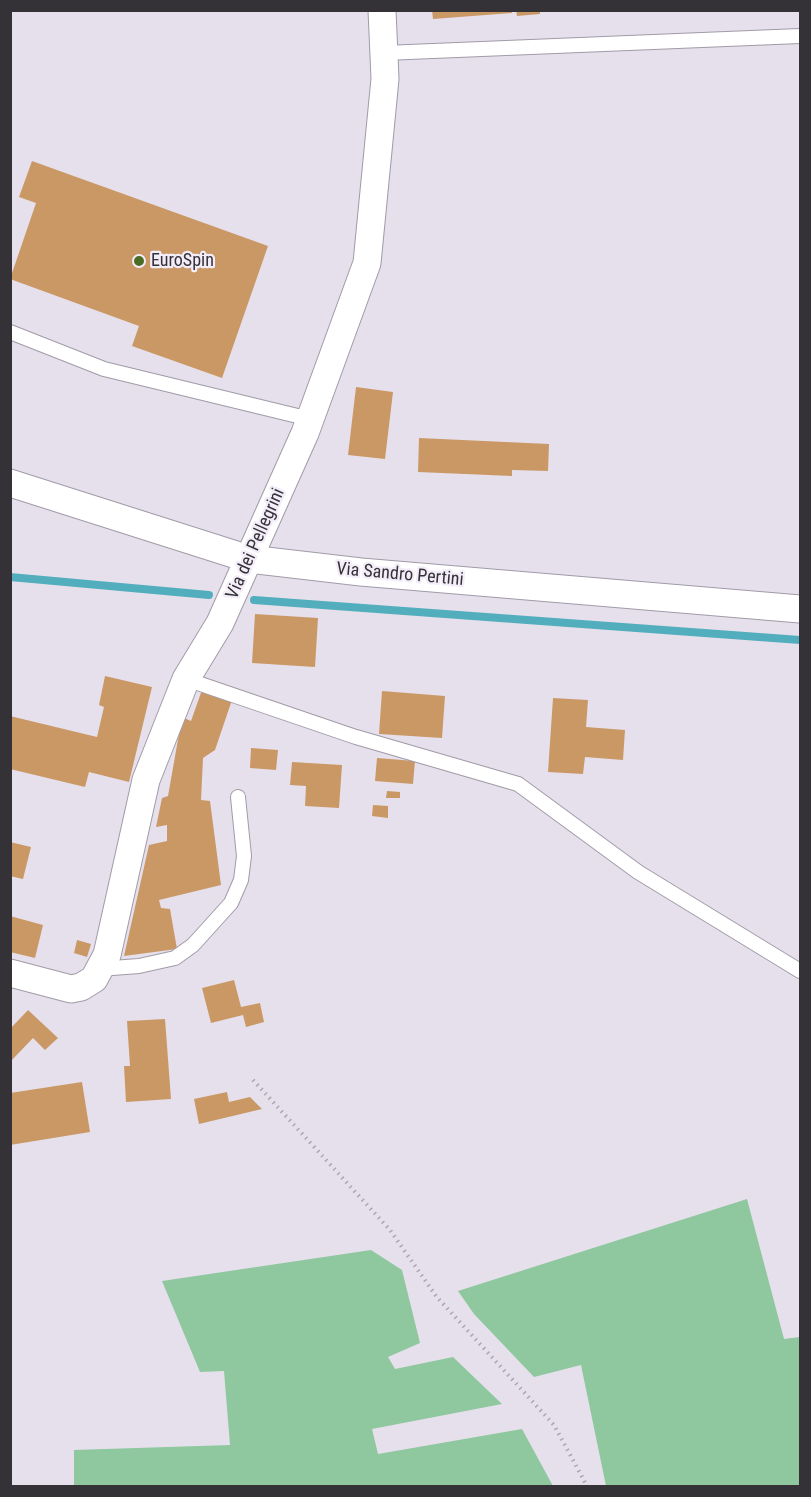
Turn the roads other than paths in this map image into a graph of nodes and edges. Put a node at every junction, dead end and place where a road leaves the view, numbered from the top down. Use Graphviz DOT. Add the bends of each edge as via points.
graph roads {
  1 [pos="382,10"];
  2 [pos="801,36"];
  3 [pos="384,53"];
  4 [pos="10,332"];
  5 [pos="310,419"];
  6 [pos="10,483"];
  7 [pos="249,559"];
  8 [pos="801,609"];
  9 [pos="186,679"];
  10 [pos="238,797"];
  11 [pos="99,969"];
  12 [pos="801,971"];
  13 [pos="10,973"];
  1 -- 3 [label="street, Via dei Pellegrini"];
  2 -- 3 [label="lane"];
  3 -- 5 [label="street, Via dei Pellegrini" via="385,79 367,263"];
  4 -- 5 [label="lane" via="104,369"];
  5 -- 7 [label="street, Via dei Pellegrini"];
  6 -- 7 [label="street, Via Sandro Pertini"];
  7 -- 8 [label="street, Via Sandro Pertini"];
  7 -- 9 [label="street, Via dei Pellegrini" via="220,622"];
  9 -- 11 [label="street, Via dei Pellegrini" via="146,780 106,955"];
  9 -- 12 [label="lane" via="356,737 518,784 638,872"];
  10 -- 11 [label="lane" via="244,856 241,880 231,903 176,958"];
  11 -- 13 [label="street" via="88,984 71,989"];
}
